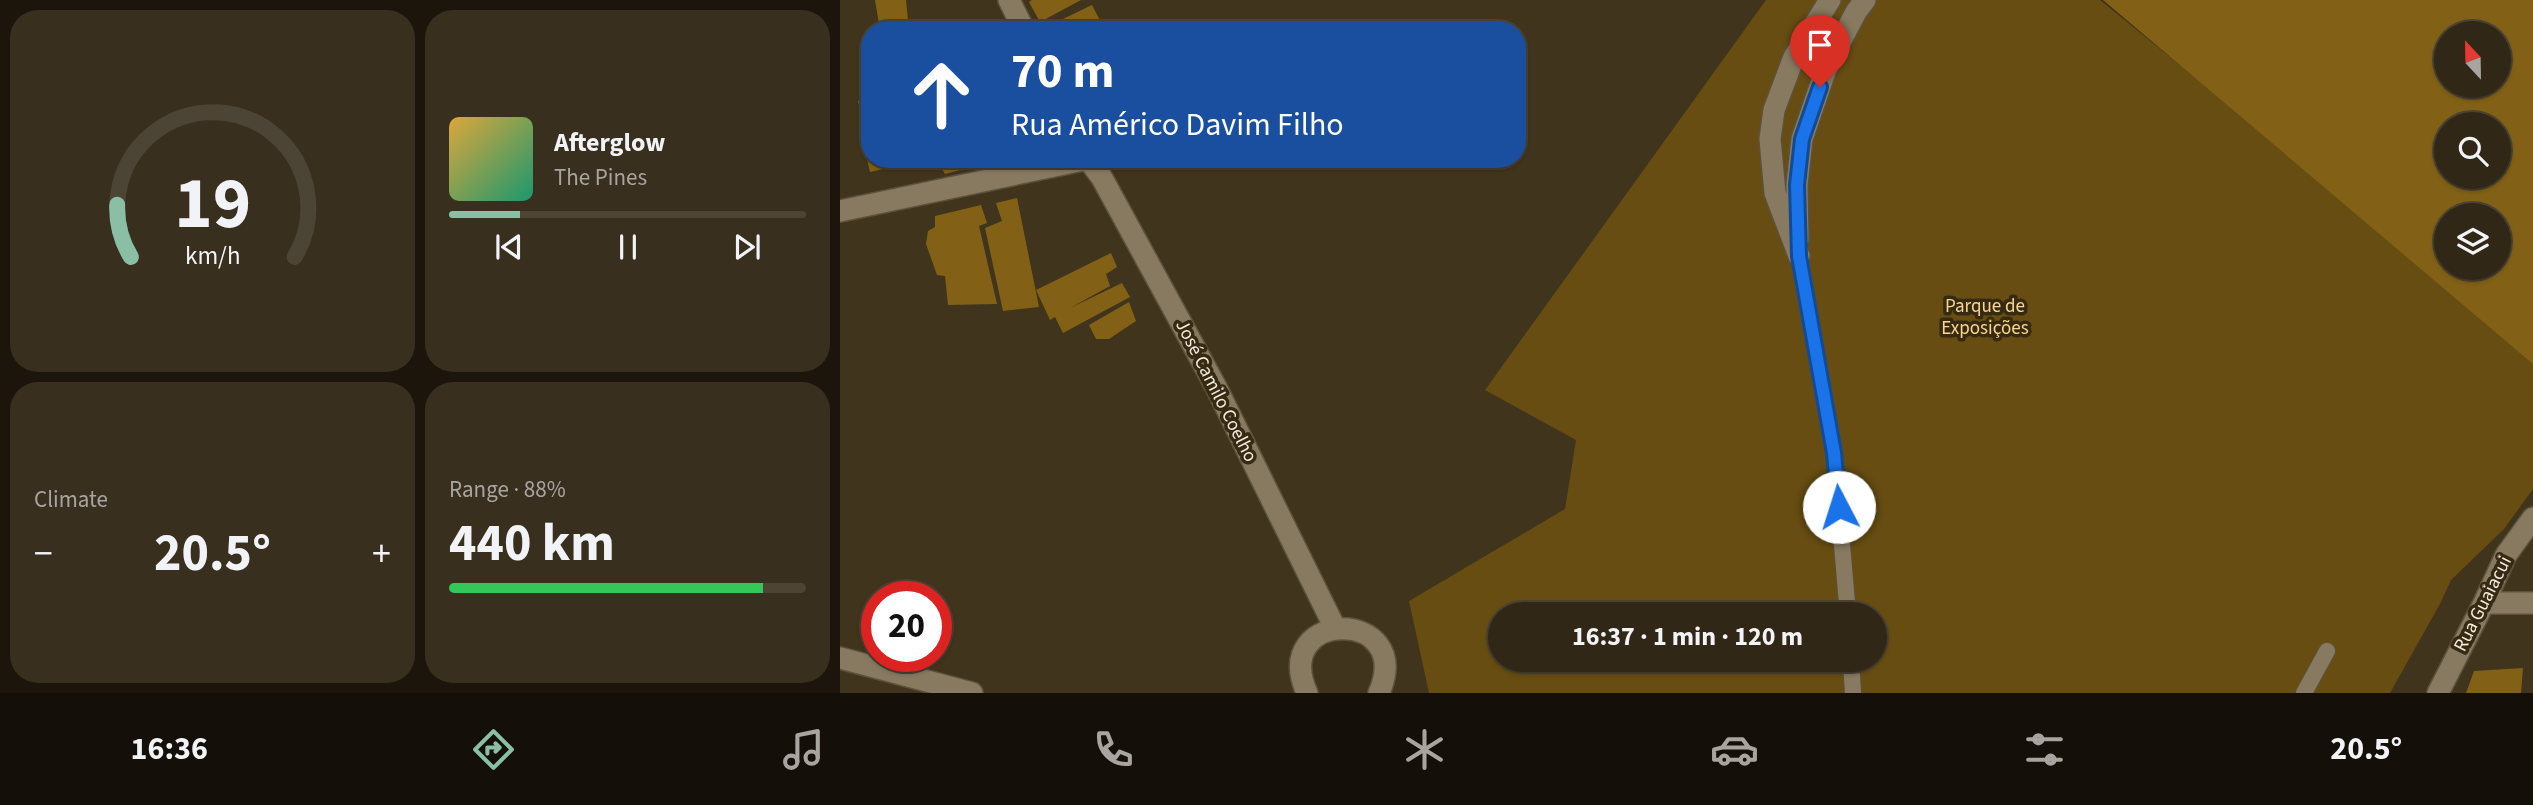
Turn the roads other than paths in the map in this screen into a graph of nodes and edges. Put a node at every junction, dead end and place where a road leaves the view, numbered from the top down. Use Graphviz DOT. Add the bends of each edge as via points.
graph roads {
  1 [pos="1009,0"];
  2 [pos="1830,0"];
  3 [pos="1866,0"];
  4 [pos="1020,21"];
  5 [pos="1045,168"];
  6 [pos="1095,168"];
  7 [pos="840,211"];
  8 [pos="1799,256"];
  9 [pos="2533,518"];
  10 [pos="1847,602"];
  11 [pos="2484,603"];
  12 [pos="2533,603"];
  13 [pos="1335,628"];
  14 [pos="2327,651"];
  15 [pos="840,659"];
  16 [pos="1852,672"];
  17 [pos="972,693"];
  18 [pos="1307,693"];
  19 [pos="1379,693"];
  20 [pos="1853,693"];
  21 [pos="2304,693"];
  22 [pos="2438,693"];
  1 -- 4 [label="street"];
  2 -- 8 [label="street" via="1794,57 1774,110 1770,139 1775,193"];
  3 -- 8 [label="street" via="1826,69 1802,139 1797,185"];
  5 -- 7 [label="street"];
  6 -- 13 [label="street, José Camilo Coelho" via="1216,387"];
  8 -- 10 [label="lane" via="1834,453"];
  9 -- 11 [label="street, Rua Guaiacui" via="2506,555"];
  11 -- 12 [label="street"];
  11 -- 22 [label="street, Rua Guaiacui"];
  13 -- 18 [label="street" via="1322,633 1303,654 1301,681"];
  13 -- 19 [label="street" via="1363,632 1382,652 1385,680"];
  14 -- 21 [label="lane"];
  15 -- 17 [label="street"];
  16 -- 20 [label="lane"];
}
